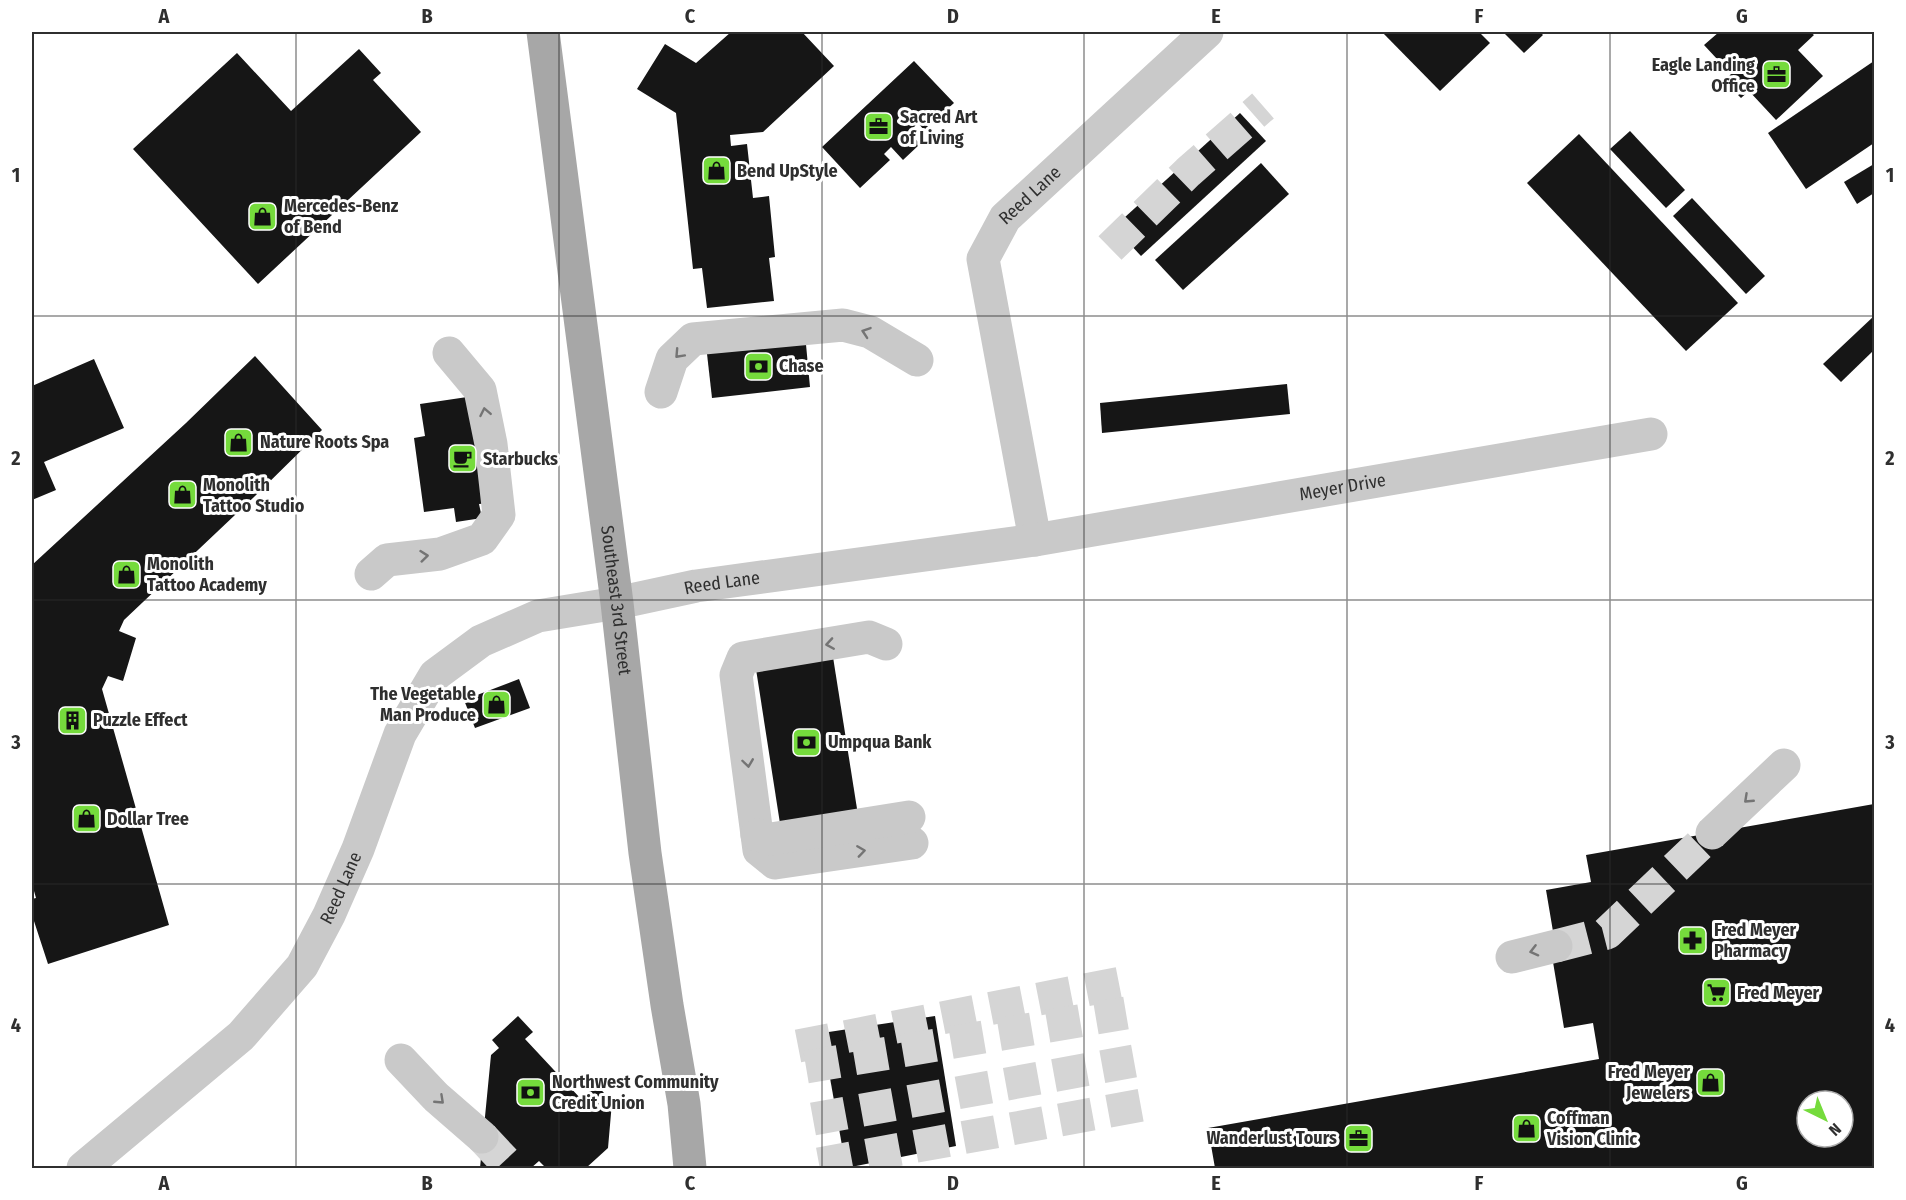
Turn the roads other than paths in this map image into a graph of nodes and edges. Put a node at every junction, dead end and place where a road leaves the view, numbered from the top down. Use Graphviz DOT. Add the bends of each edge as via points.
graph roads {
  1 [pos="543,32"];
  2 [pos="1207,32"];
  3 [pos="449,353"];
  4 [pos="917,360"];
  5 [pos="661,392"];
  6 [pos="1651,434"];
  7 [pos="1035,540"];
  8 [pos="371,574"];
  9 [pos="617,603"];
  10 [pos="886,644"];
  11 [pos="1784,765"];
  12 [pos="910,830"];
  13 [pos="1712,832"];
  14 [pos="1556,946"];
  15 [pos="1512,957"];
  16 [pos="401,1060"];
  17 [pos="482,1137"];
  18 [pos="83,1168"];
  19 [pos="690,1168"];
  1 -- 9 [label="main road, Southeast 3rd Street"];
  2 -- 7 [label="street, Reed Lane" via="1005,218 983,259"];
  8 -- 3 [label="street, one-way" via="387,560 440,554 482,539 499,515 480,390"];
  4 -- 5 [label="street, one-way" via="870,332 843,325 693,339 672,359"];
  6 -- 7 [label="street, Meyer Drive"];
  7 -- 9 [label="street, Reed Lane" via="696,586"];
  9 -- 18 [label="street, Reed Lane" via="538,616 481,640 435,675 400,734 357,849 302,966 241,1036"];
  9 -- 19 [label="main road, Southeast 3rd Street" via="645,853 684,1104"];
  10 -- 12 [label="street, one-way" via="869,637 743,658 736,675 759,850 775,863"];
  11 -- 13 [label="street, one-way"];
  14 -- 15 [label="street, one-way"];
  16 -- 17 [label="street, one-way"];
}
